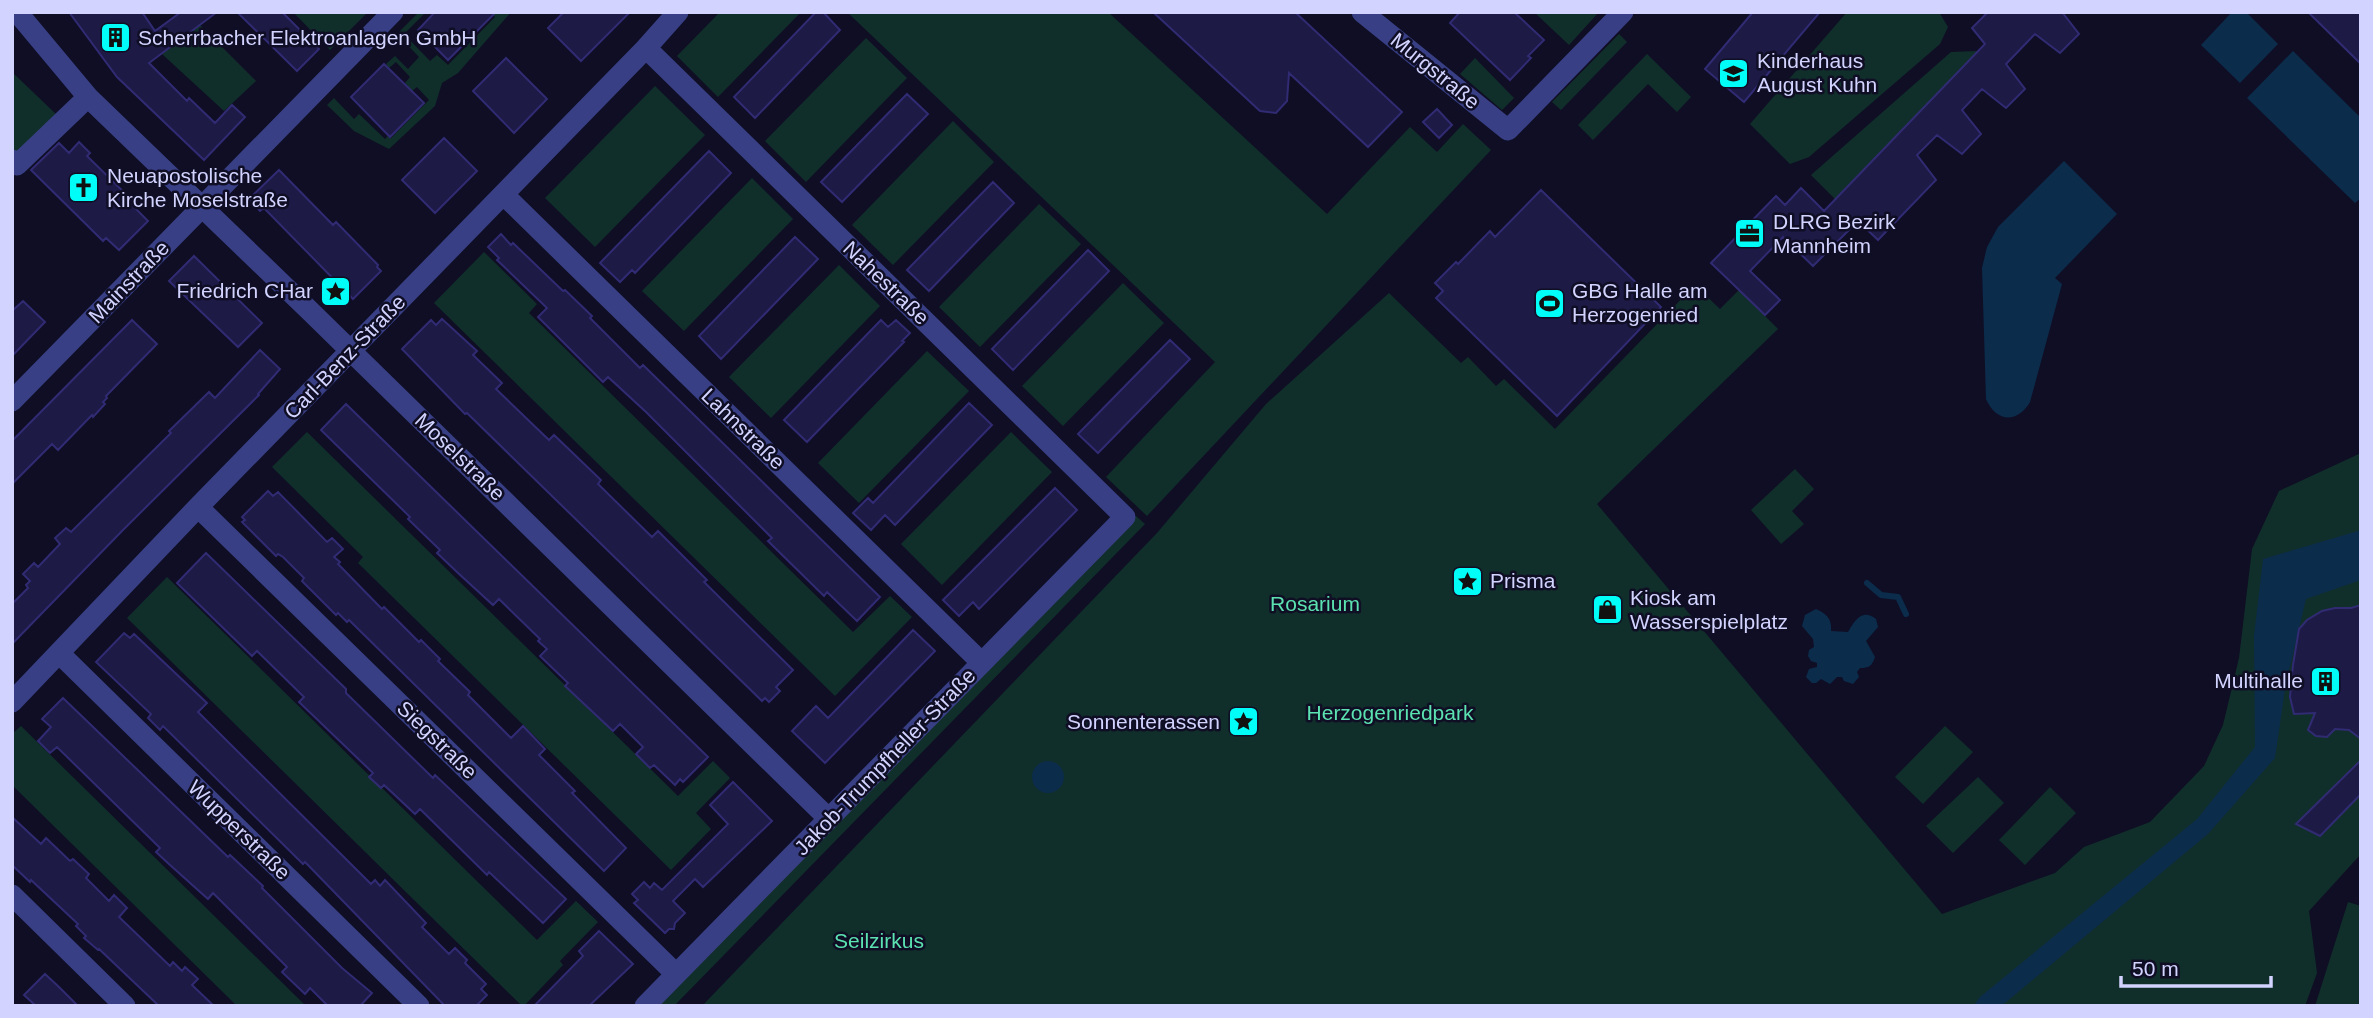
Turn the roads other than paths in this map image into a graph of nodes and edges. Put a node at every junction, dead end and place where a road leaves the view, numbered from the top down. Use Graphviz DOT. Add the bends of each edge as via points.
graph roads {
  1 [pos="17,12"];
  2 [pos="393,12"];
  3 [pos="678,12"];
  4 [pos="1362,12"];
  5 [pos="1623,12"];
  6 [pos="646,48"];
  7 [pos="88,97"];
  8 [pos="12,160"];
  9 [pos="504,195"];
  10 [pos="201,208"];
  11 [pos="352,351"];
  12 [pos="12,401"];
  13 [pos="198,507"];
  14 [pos="1125,517"];
  15 [pos="60,654"];
  16 [pos="982,663"];
  17 [pos="12,702"];
  18 [pos="829,819"];
  19 [pos="12,895"];
  20 [pos="676,974"];
  21 [pos="125,1006"];
  22 [pos="419,1006"];
  23 [pos="645,1006"];
  1 -- 7 [label="street, Moselstraße"];
  2 -- 10 [label="street, Mainstraße"];
  3 -- 6 [label="street, Carl-Benz-Straße"];
  4 -- 5 [label="street, Murgstraße" via="1508,130"];
  6 -- 9 [label="street, Carl-Benz-Straße"];
  6 -- 14 [label="street, Nahestraße"];
  7 -- 8 [label="street" via="17,165"];
  7 -- 10 [label="street, Moselstraße"];
  9 -- 11 [label="street, Carl-Benz-Straße"];
  9 -- 16 [label="street, Lahnstraße"];
  10 -- 11 [label="street, Moselstraße"];
  10 -- 12 [label="street, Mainstraße"];
  11 -- 13 [label="street, Carl-Benz-Straße"];
  11 -- 18 [label="street, Moselstraße"];
  13 -- 15 [label="street, Carl-Benz-Straße"];
  13 -- 20 [label="street, Siegstraße"];
  14 -- 16 [label="street, Jakob-Trumpfheller-Straße"];
  15 -- 17 [label="street, Carl-Benz-Straße"];
  15 -- 22 [label="street, Wupperstraße"];
  16 -- 18 [label="street, Jakob-Trumpfheller-Straße"];
  18 -- 20 [label="street, Jakob-Trumpfheller-Straße"];
  19 -- 21 [label="street"];
  20 -- 23 [label="street, Jakob-Trumpfheller-Straße"];
}
